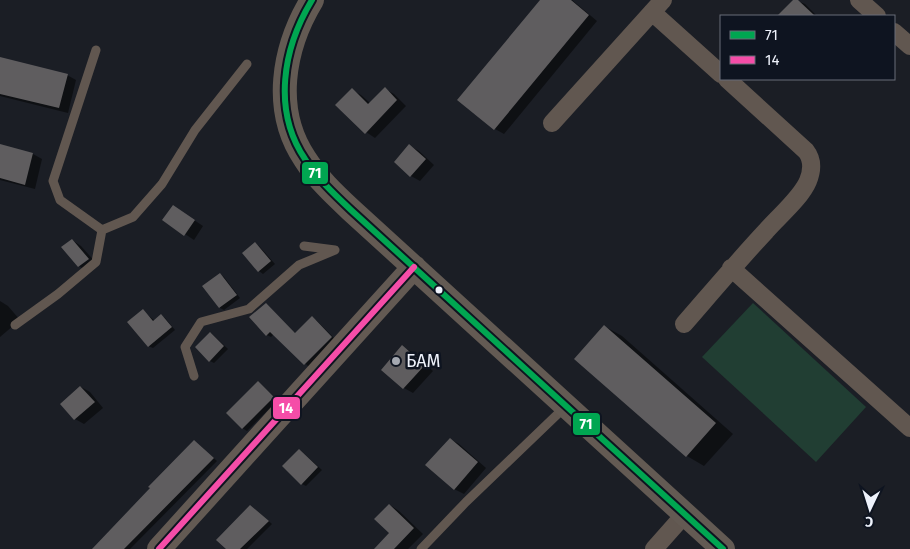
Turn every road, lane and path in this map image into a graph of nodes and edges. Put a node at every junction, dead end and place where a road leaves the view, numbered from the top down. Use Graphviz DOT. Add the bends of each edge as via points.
graph roads {
  1 [pos="312,0"];
  2 [pos="859,0"];
  3 [pos="657,6"];
  4 [pos="876,15"];
  5 [pos="895,33"];
  6 [pos="910,46"];
  7 [pos="96,50"];
  8 [pos="246,64"];
  9 [pos="720,73"];
  10 [pos="728,80"];
  11 [pos="552,123"];
  12 [pos="102,230"];
  13 [pos="304,246"];
  14 [pos="414,267"];
  15 [pos="731,268"];
  16 [pos="684,324"];
  17 [pos="15,326"];
  18 [pos="194,376"];
  19 [pos="566,407"];
  20 [pos="910,428"];
  21 [pos="685,514"];
  22 [pos="159,549"];
  23 [pos="421,549"];
  24 [pos="654,549"];
  25 [pos="723,549"];
  1 -- 14 [label="street" via="299,24 285,74 284,103 293,135 304,159 327,186"];
  2 -- 4 [label="street"];
  3 -- 9 [label="street"];
  3 -- 11 [label="street"];
  5 -- 6 [label="street"];
  7 -- 12 [label="lane" via="53,181 60,200"];
  8 -- 12 [label="lane" via="195,130 162,184 133,217"];
  10 -- 15 [label="street" via="806,151 811,164 808,182 798,196"];
  12 -- 17 [label="lane" via="96,262"];
  13 -- 18 [label="lane" via="335,250 299,265 249,309 201,322 185,347"];
  14 -- 19 [label="street"];
  14 -- 22 [label="street"];
  15 -- 16 [label="street"];
  15 -- 20 [label="street"];
  19 -- 21 [label="street"];
  19 -- 23 [label="lane"];
  21 -- 24 [label="street"];
  21 -- 25 [label="street"];
}
